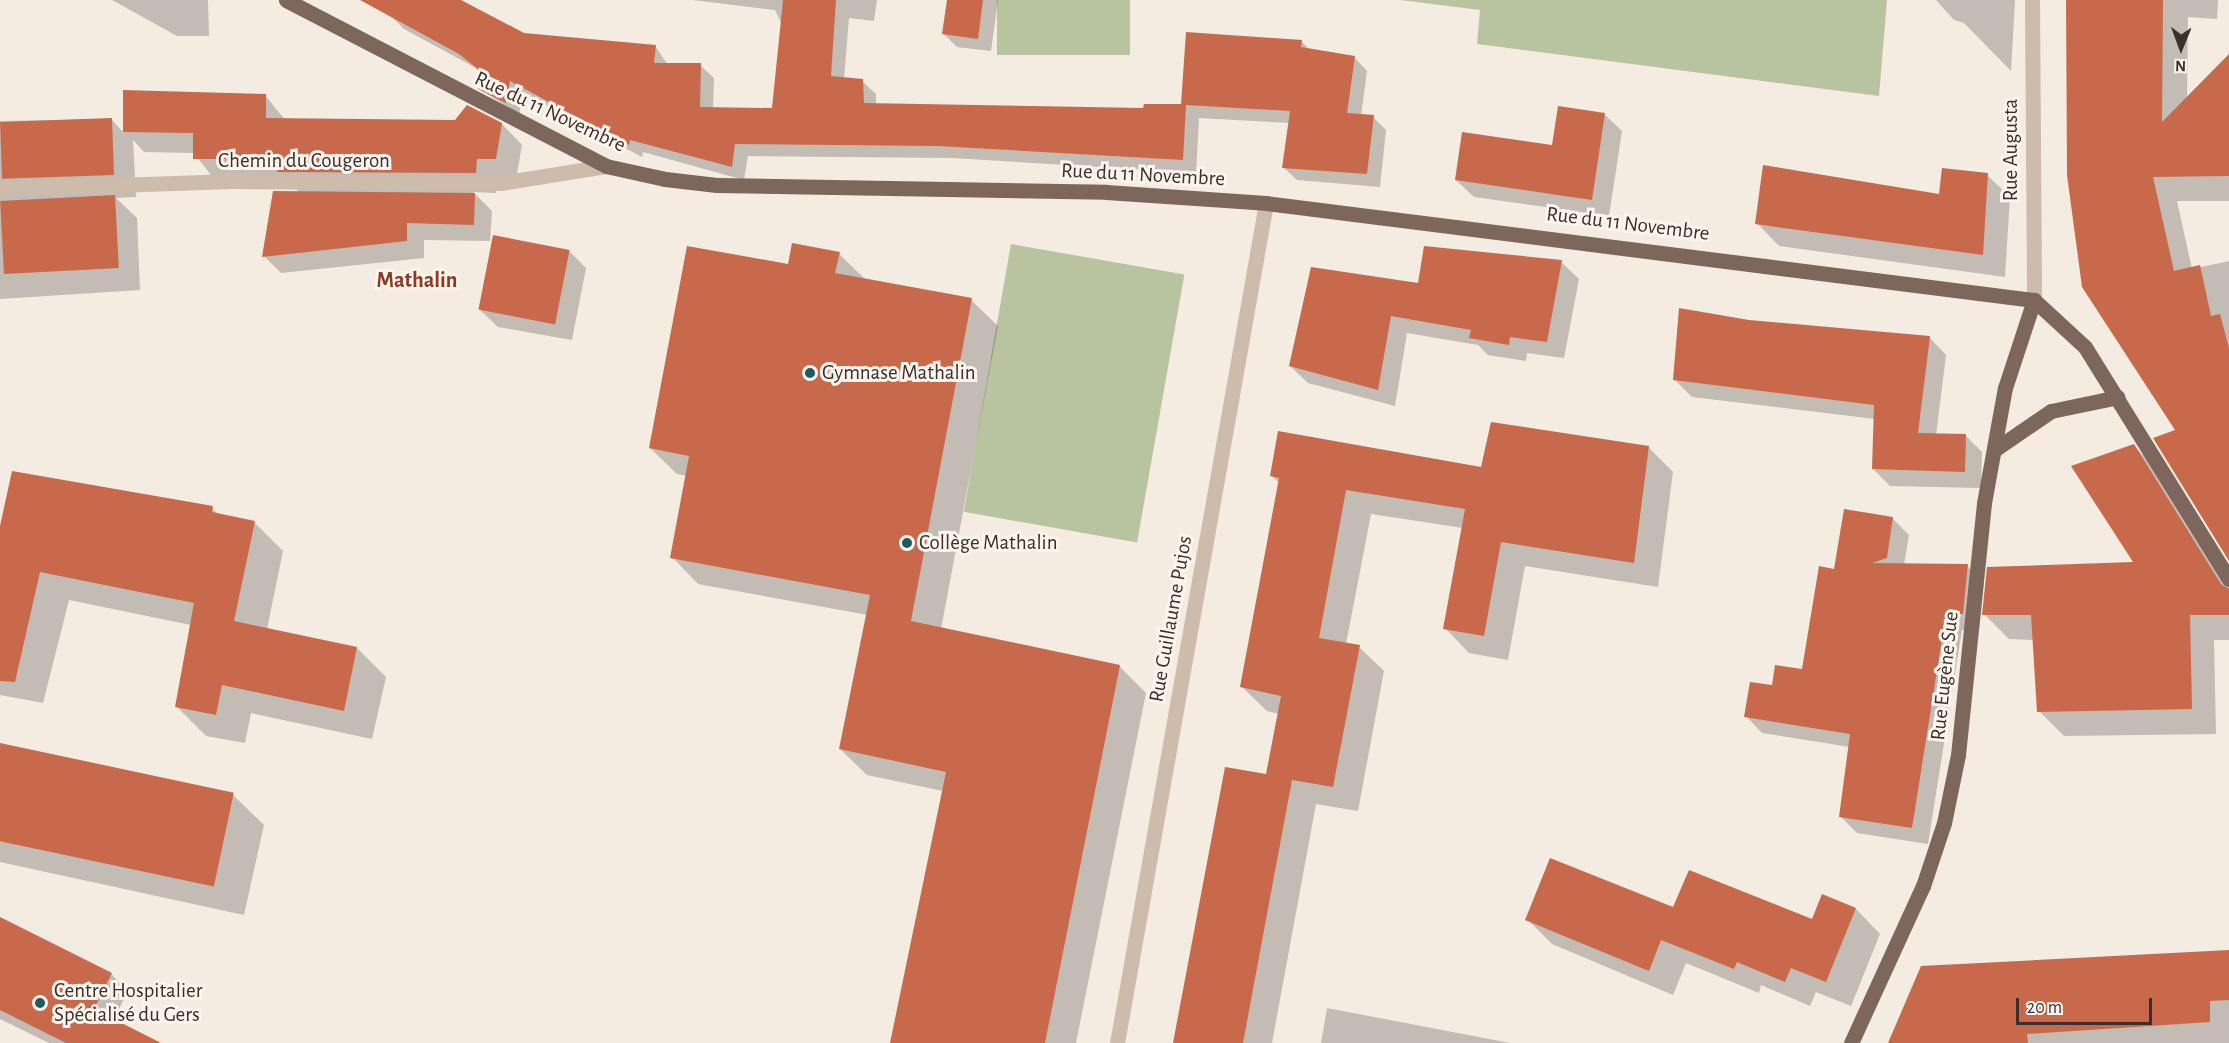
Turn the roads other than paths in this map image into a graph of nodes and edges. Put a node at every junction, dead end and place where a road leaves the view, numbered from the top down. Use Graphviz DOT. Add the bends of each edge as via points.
graph roads {
  1 [pos="286,0"];
  2 [pos="2032,0"];
  3 [pos="606,166"];
  4 [pos="0,189"];
  5 [pos="1266,203"];
  6 [pos="2034,300"];
  7 [pos="2118,396"];
  8 [pos="1994,450"];
  9 [pos="2229,579"];
  10 [pos="1117,1043"];
  11 [pos="1851,1043"];
  1 -- 3 [label="main road, Rue du 11 Novembre"];
  2 -- 6 [label="street, Rue Augusta"];
  3 -- 4 [label="street, Chemin du Cougeron" via="501,183 232,181"];
  3 -- 5 [label="main road, Rue du 11 Novembre" via="717,185 1106,192"];
  5 -- 6 [label="main road, Rue du 11 Novembre"];
  5 -- 10 [label="street, Rue Guillaume Pujos"];
  6 -- 7 [label="main road" via="2085,347"];
  6 -- 8 [label="main road, Rue Eugène Sue" via="2005,388"];
  7 -- 8 [label="main road" via="2051,411"];
  7 -- 9 [label="main road"];
  8 -- 11 [label="main road, Rue Eugène Sue" via="1958,755 1944,823 1923,886"];
}
